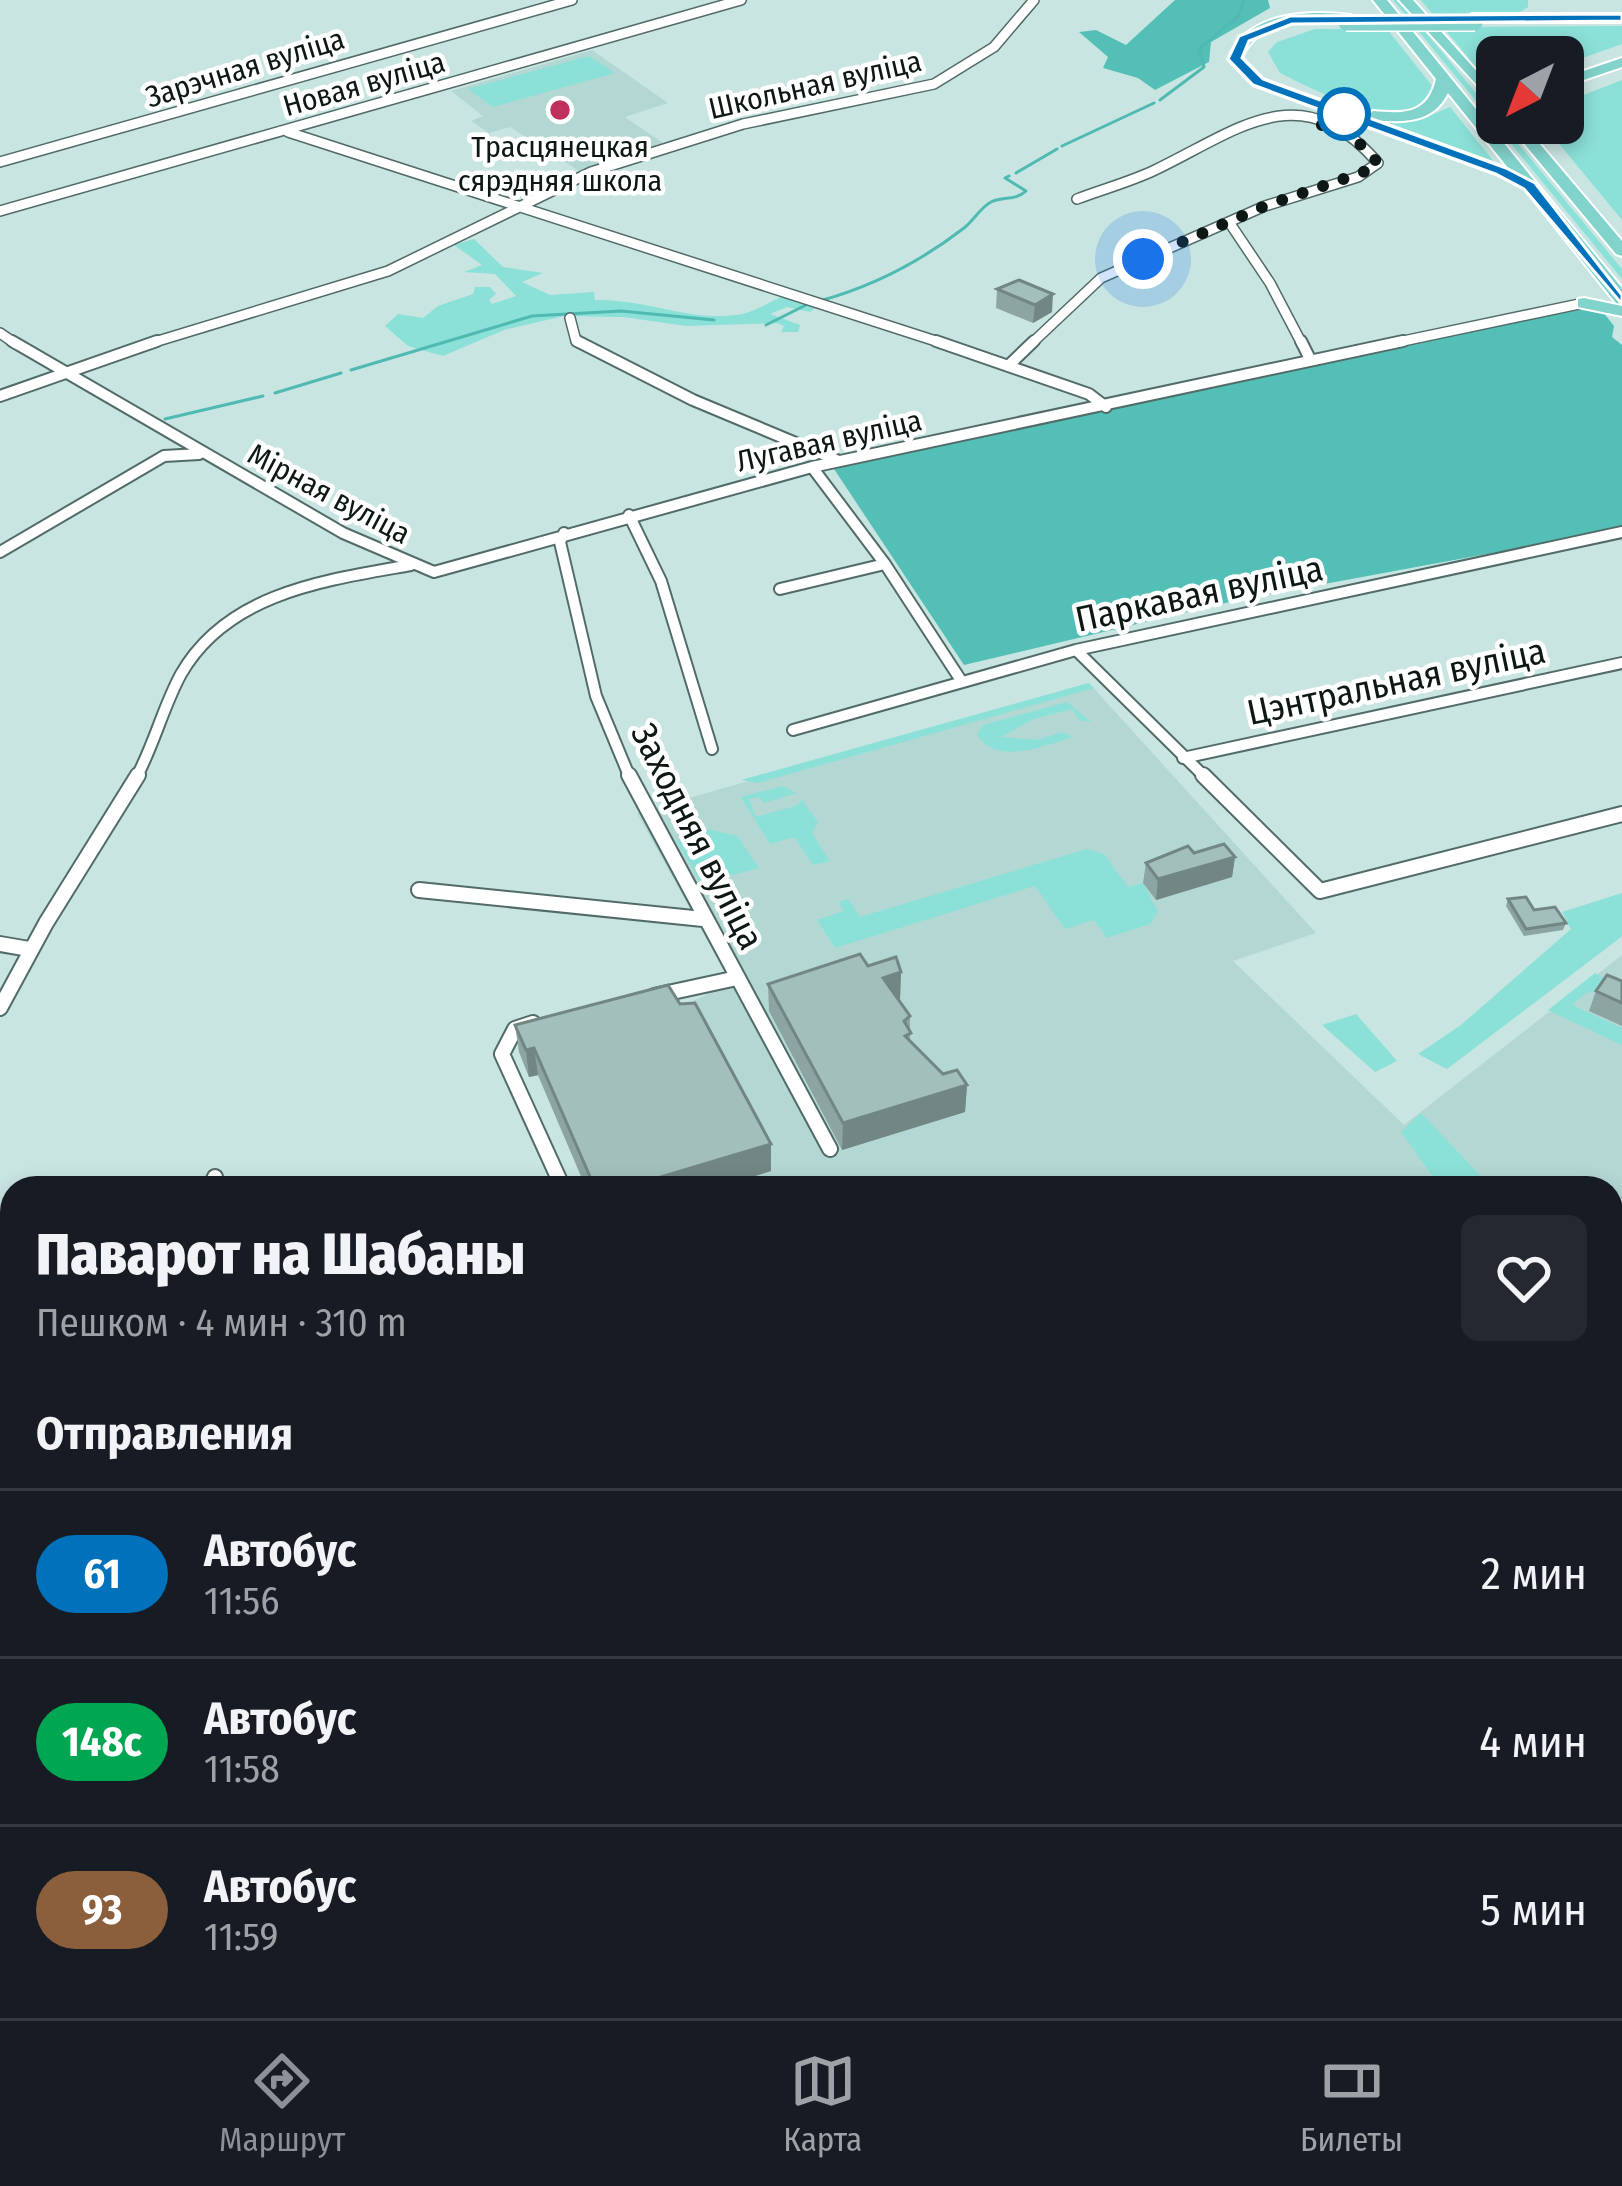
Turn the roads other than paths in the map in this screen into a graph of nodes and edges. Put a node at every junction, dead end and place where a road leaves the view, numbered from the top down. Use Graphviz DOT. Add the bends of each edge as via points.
graph roads {
  1 [pos="572,0"];
  2 [pos="741,0"];
  3 [pos="1034,0"];
  4 [pos="1380,0"];
  5 [pos="1406,0"];
  6 [pos="1534,0"];
  7 [pos="1558,0"];
  8 [pos="1512,18"];
  9 [pos="1622,18"];
  10 [pos="1346,21"];
  11 [pos="1473,21"];
  12 [pos="1622,62"];
  13 [pos="1584,76"];
  14 [pos="1476,79"];
  15 [pos="1443,80"];
  16 [pos="288,132"];
  17 [pos="1532,144"];
  18 [pos="0,162"];
  19 [pos="1529,186"];
  20 [pos="1077,199"];
  21 [pos="518,209"];
  22 [pos="0,211"];
  23 [pos="1228,222"];
  24 [pos="1622,251"];
  25 [pos="1608,282"];
  26 [pos="1622,298"];
  27 [pos="1584,303"];
  28 [pos="1622,311"];
  29 [pos="570,318"];
  30 [pos="0,333"];
  31 [pos="1310,359"];
  32 [pos="1009,365"];
  33 [pos="67,376"];
  34 [pos="0,396"];
  35 [pos="1106,406"];
  36 [pos="188,443"];
  37 [pos="164,456"];
  38 [pos="210,456"];
  39 [pos="840,461"];
  40 [pos="812,467"];
  41 [pos="629,515"];
  42 [pos="1622,532"];
  43 [pos="564,533"];
  44 [pos="0,552"];
  45 [pos="411,565"];
  46 [pos="885,565"];
  47 [pos="780,589"];
  48 [pos="1076,650"];
  49 [pos="1622,662"];
  50 [pos="962,682"];
  51 [pos="793,730"];
  52 [pos="712,749"];
  53 [pos="1183,758"];
  54 [pos="1622,814"];
  55 [pos="419,890"];
  56 [pos="703,919"];
  57 [pos="0,944"];
  58 [pos="29,949"];
  59 [pos="737,978"];
  60 [pos="630,1002"];
  61 [pos="0,1008"];
  62 [pos="544,1020"];
  63 [pos="830,1149"];
  64 [pos="558,1176"];
  1 -- 18 [label="street, Зарэчная вуліца"];
  2 -- 16 [label="street, Новая вуліца"];
  3 -- 21 [label="street, Школьная вуліца" via="994,46 934,84 743,124 579,177"];
  4 -- 15 [label="highway"];
  5 -- 14 [label="highway"];
  6 -- 8 [label="highway" via="1530,13"];
  7 -- 9 [label="highway"];
  8 -- 9 [label="highway"];
  8 -- 11 [label="highway"];
  9 -- 11 [label="highway"];
  10 -- 11 [label="highway, bridge"];
  10 -- 15 [label="highway" via="1277,30 1256,42 1249,61 1275,83 1396,118 1437,106"];
  10 -- 19 [label="highway" via="1271,25 1244,39 1235,59 1258,82"];
  12 -- 13 [label="highway"];
  15 -- 19 [label="highway"];
  16 -- 21 [label="street"];
  16 -- 22 [label="street, Новая вуліца"];
  17 -- 24 [label="highway"];
  19 -- 25 [label="highway"];
  20 -- 23 [label="street" via="1264,117 1294,115 1360,144 1378,163"];
  21 -- 32 [label="street"];
  21 -- 33 [label="street, Школьная вуліца" via="354,284"];
  23 -- 31 [label="street"];
  23 -- 32 [label="street" via="1094,282"];
  25 -- 26 [label="highway"];
  25 -- 27 [label="highway"];
  27 -- 28 [label="highway"];
  27 -- 31 [label="street, Лугавая вуліца"];
  29 -- 39 [label="street" via="571,334 590,348"];
  30 -- 33 [label="street, Мірная вуліца"];
  31 -- 35 [label="street, Лугавая вуліца"];
  32 -- 35 [label="street"];
  33 -- 34 [label="street, Школьная вуліца"];
  33 -- 36 [label="street, Мірная вуліца"];
  35 -- 39 [label="street, Лугавая вуліца"];
  36 -- 37 [label="street"];
  36 -- 38 [label="street, Мірная вуліца"];
  37 -- 38 [label="street, Мірная вуліца"];
  37 -- 44 [label="street"];
  38 -- 45 [label="street, Мірная вуліца"];
  39 -- 40 [label="street, Лугавая вуліца"];
  40 -- 41 [label="street, Лугавая вуліца"];
  40 -- 46 [label="street"];
  41 -- 43 [label="street, Лугавая вуліца"];
  41 -- 52 [label="street" via="661,581"];
  42 -- 48 [label="street, Паркавая вуліца"];
  43 -- 45 [label="street, Мірная вуліца" via="457,569"];
  43 -- 56 [label="street, Заходняя вуліца" via="596,696"];
  45 -- 58 [label="street" via="273,598 236,616 200,648 174,682 132,787"];
  46 -- 47 [label="street"];
  46 -- 50 [label="street"];
  48 -- 50 [label="street, Паркавая вуліца"];
  48 -- 53 [label="street"];
  49 -- 53 [label="street, Цэнтральная вуліца"];
  50 -- 51 [label="street, Паркавая вуліца"];
  53 -- 54 [label="street" via="1320,891"];
  55 -- 56 [label="street"];
  56 -- 59 [label="street, Заходняя вуліца"];
  57 -- 58 [label="street"];
  58 -- 61 [label="street"];
  59 -- 60 [label="street"];
  59 -- 63 [label="street, Заходняя вуліца"];
  62 -- 64 [label="street" via="515,1029 502,1054"];
}
